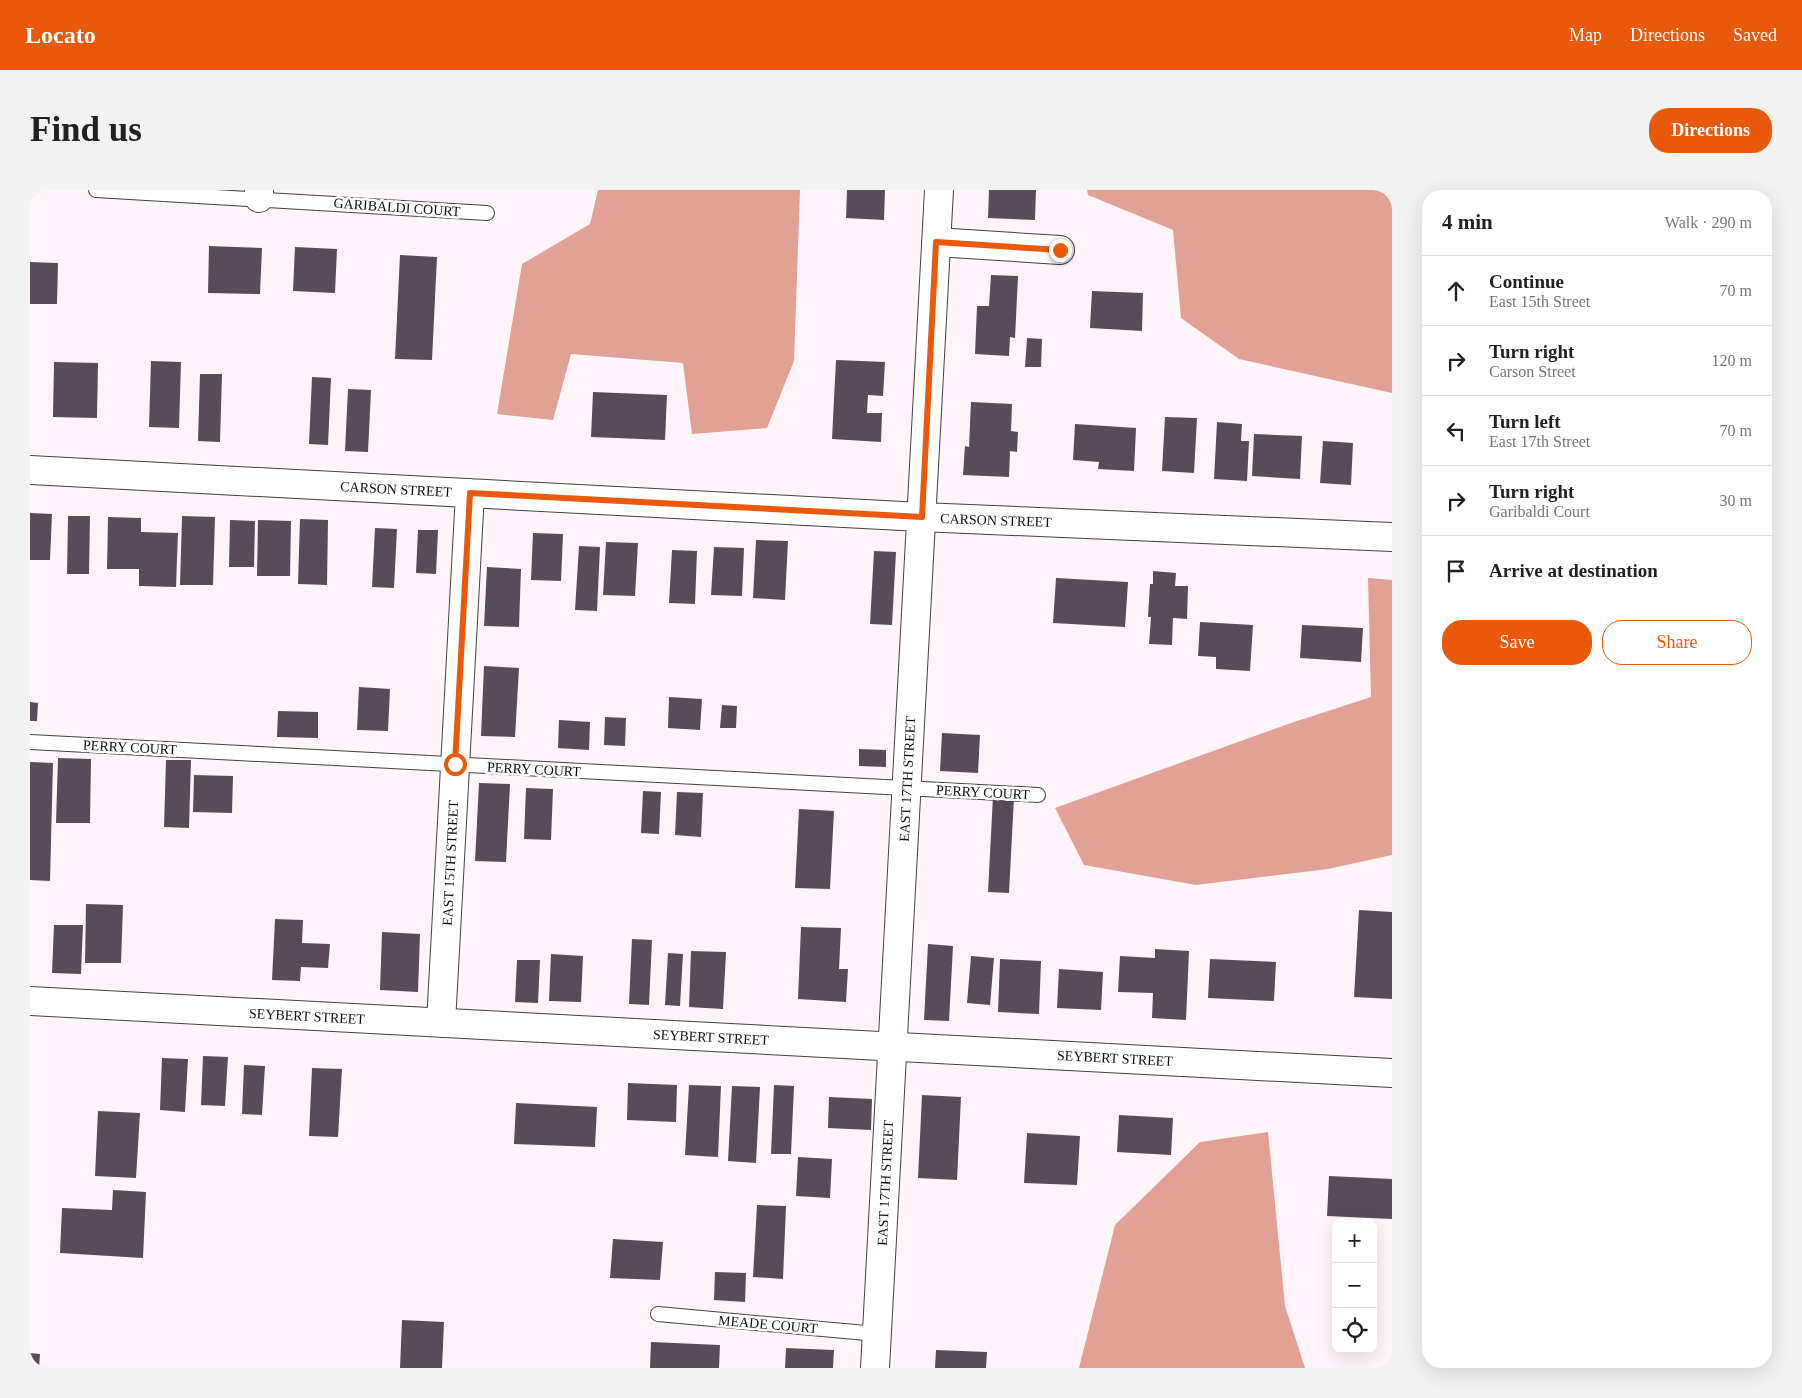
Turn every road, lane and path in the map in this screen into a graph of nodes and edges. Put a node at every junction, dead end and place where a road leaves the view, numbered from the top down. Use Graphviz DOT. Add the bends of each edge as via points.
graph roads {
  1 [pos="96,190"];
  2 [pos="939,190"];
  3 [pos="259,194"];
  4 [pos="487,213"];
  5 [pos="936,242"];
  6 [pos="1060,250"];
  7 [pos="30,470"];
  8 [pos="470,493"];
  9 [pos="922,517"];
  10 [pos="1392,537"];
  11 [pos="30,742"];
  12 [pos="455,764"];
  13 [pos="907,788"];
  14 [pos="1038,795"];
  15 [pos="30,1001"];
  16 [pos="441,1023"];
  17 [pos="893,1047"];
  18 [pos="1392,1073"];
  19 [pos="658,1314"];
  20 [pos="877,1334"];
  21 [pos="875,1368"];
  1 -- 3 [label="lane, GARIBALDI COURT"];
  2 -- 5 [label="street, EAST 17TH STREET"];
  3 -- 4 [label="lane, GARIBALDI COURT"];
  5 -- 6 [label="street"];
  5 -- 9 [label="street, EAST 17TH STREET"];
  7 -- 8 [label="street, CARSON STREET"];
  8 -- 9 [label="street, CARSON STREET"];
  8 -- 12 [label="street, EAST 15TH STREET"];
  9 -- 10 [label="street, CARSON STREET"];
  9 -- 13 [label="street, EAST 17TH STREET"];
  11 -- 12 [label="lane, PERRY COURT"];
  12 -- 13 [label="lane, PERRY COURT"];
  12 -- 16 [label="street, EAST 15TH STREET"];
  13 -- 14 [label="lane, PERRY COURT"];
  13 -- 17 [label="street, EAST 17TH STREET"];
  15 -- 16 [label="street, SEYBERT STREET"];
  16 -- 17 [label="street, SEYBERT STREET"];
  17 -- 18 [label="street, SEYBERT STREET"];
  17 -- 20 [label="street, EAST 17TH STREET"];
  19 -- 20 [label="lane, MEADE COURT"];
  20 -- 21 [label="street, EAST 17TH STREET"];
}
